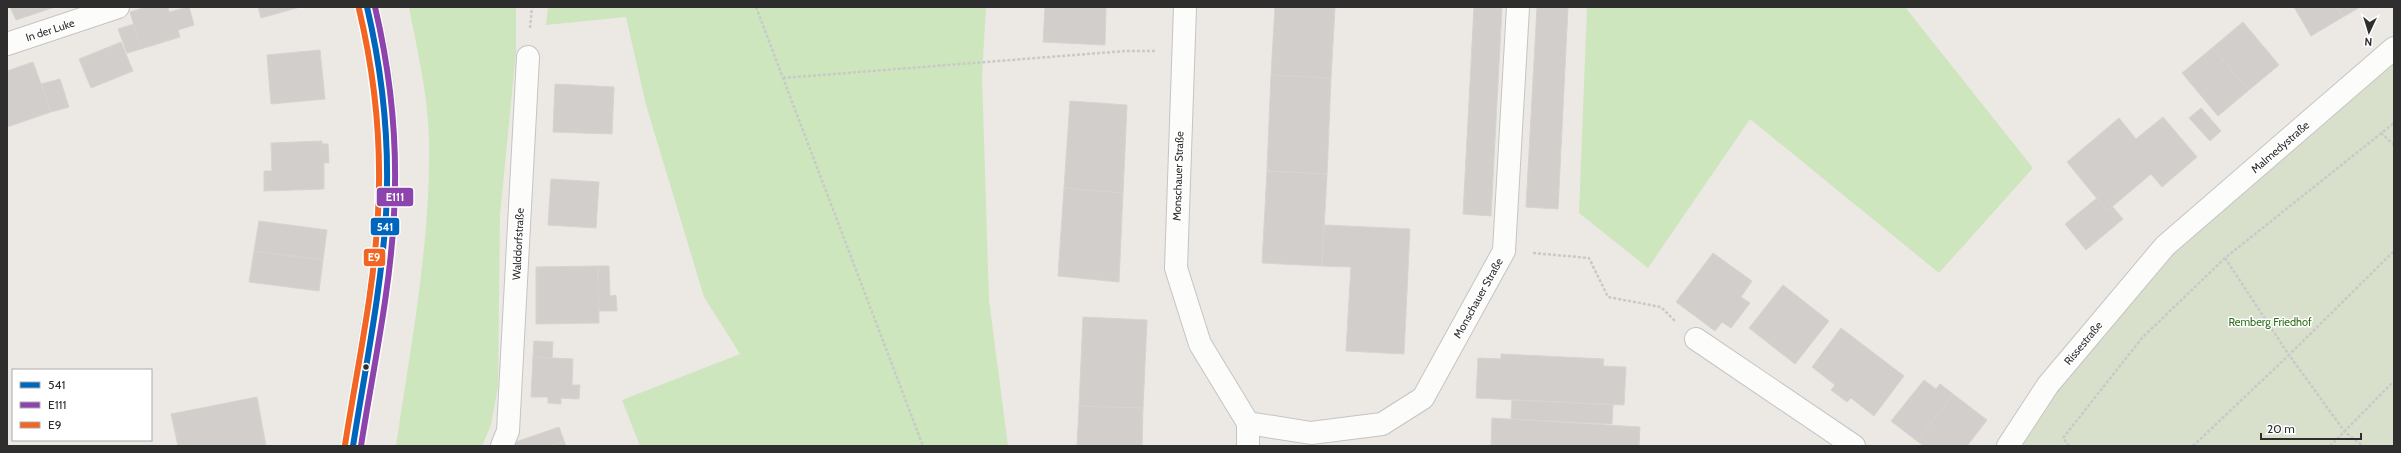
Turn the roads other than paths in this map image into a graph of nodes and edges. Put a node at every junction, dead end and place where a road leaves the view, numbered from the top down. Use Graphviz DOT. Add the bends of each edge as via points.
graph roads {
  1 [pos="117,7"];
  2 [pos="367,7"];
  3 [pos="1185,7"];
  4 [pos="1518,7"];
  5 [pos="7,44"];
  6 [pos="2394,48"];
  7 [pos="528,57"];
  8 [pos="2165,246"];
  9 [pos="1696,339"];
  10 [pos="1248,423"];
  11 [pos="505,438"];
  12 [pos="353,446"];
  13 [pos="1248,446"];
  14 [pos="1854,446"];
  15 [pos="2008,446"];
  1 -- 5 [label="street, In der Luke"];
  2 -- 12 [label="street" via="379,65 384,120 386,214 380,273"];
  3 -- 10 [label="street, Monschauer Straße" via="1176,268 1200,344"];
  4 -- 10 [label="street, Monschauer Straße" via="1504,251 1423,398 1382,424 1311,433"];
  6 -- 8 [label="street, Malmedystraße"];
  7 -- 11 [label="street, Walddorfstraße"];
  8 -- 15 [label="street, Rissestraße" via="2048,386"];
  9 -- 14 [label="street"];
  10 -- 13 [label="street"];
}
